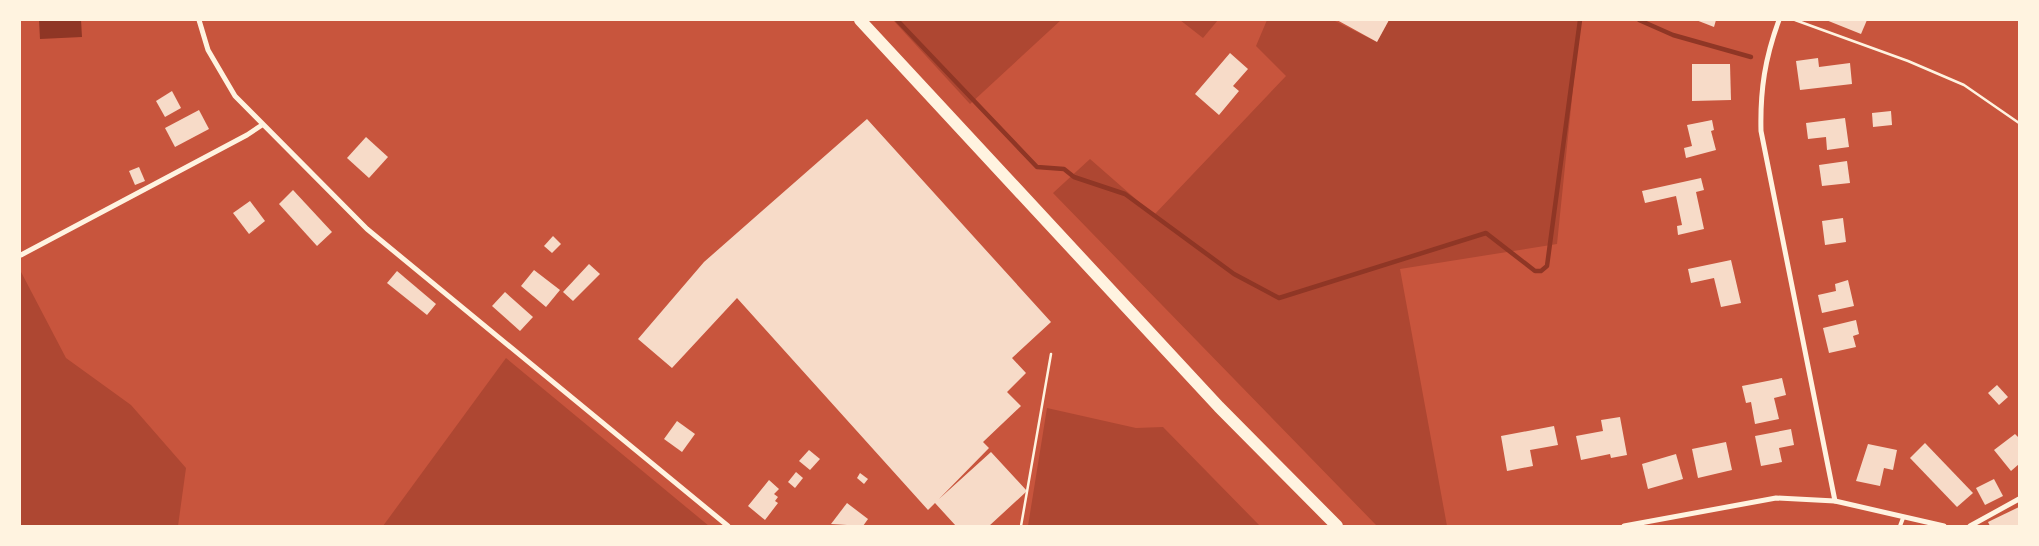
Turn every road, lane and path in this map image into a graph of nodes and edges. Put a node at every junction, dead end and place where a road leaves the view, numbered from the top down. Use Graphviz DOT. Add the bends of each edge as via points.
graph roads {
  1 [pos="199,20"];
  2 [pos="860,20"];
  3 [pos="1779,20"];
  4 [pos="1795,20"];
  5 [pos="2019,123"];
  6 [pos="262,125"];
  7 [pos="21,255"];
  8 [pos="1051,354"];
  9 [pos="2019,499"];
  10 [pos="1835,501"];
  11 [pos="1903,518"];
  12 [pos="728,526"];
  13 [pos="1021,526"];
  14 [pos="1336,526"];
  15 [pos="1624,526"];
  16 [pos="1900,526"];
  17 [pos="1944,526"];
  18 [pos="1970,526"];
  1 -- 6 [label="street" via="208,50 219,71 235,96"];
  2 -- 14 [label="main road" via="1212,400"];
  3 -- 10 [label="street" via="1768,49 1760,95 1761,131"];
  4 -- 5 [label="path" via="1964,85"];
  6 -- 7 [label="street"];
  6 -- 12 [label="street" via="366,229"];
  8 -- 13 [label="path"];
  9 -- 18 [label="street"];
  10 -- 11 [label="street"];
  10 -- 15 [label="street" via="1776,498"];
  11 -- 16 [label="lane"];
  11 -- 17 [label="street"];
}
